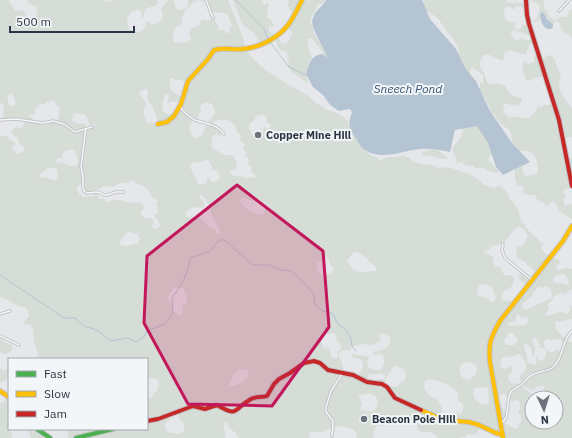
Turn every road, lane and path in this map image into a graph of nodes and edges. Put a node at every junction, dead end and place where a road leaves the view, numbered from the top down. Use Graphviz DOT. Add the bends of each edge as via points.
graph roads {
  1 [pos="206,0"];
  2 [pos="302,0"];
  3 [pos="526,0"];
  4 [pos="569,0"];
  5 [pos="559,11"];
  6 [pos="213,18"];
  7 [pos="180,107"];
  8 [pos="0,120"];
  9 [pos="158,124"];
  10 [pos="92,127"];
  11 [pos="86,129"];
  12 [pos="224,134"];
  13 [pos="572,186"];
  14 [pos="124,192"];
  15 [pos="572,226"];
  16 [pos="503,244"];
  17 [pos="532,280"];
  18 [pos="10,311"];
  19 [pos="0,314"];
  20 [pos="572,331"];
  21 [pos="0,336"];
  22 [pos="19,345"];
  23 [pos="342,374"];
  24 [pos="0,391"];
  25 [pos="8,397"];
  26 [pos="148,421"];
  27 [pos="501,424"];
  28 [pos="38,430"];
  29 [pos="109,430"];
  30 [pos="332,436"];
  31 [pos="503,436"];
  32 [pos="50,438"];
  33 [pos="76,438"];
  1 -- 6 [label="street"];
  2 -- 7 [label="street" via="288,25 267,42 255,47 219,49 213,52 188,80"];
  3 -- 13 [label="street" via="529,24 559,120"];
  4 -- 5 [label="street"];
  7 -- 9 [label="street" via="169,121"];
  7 -- 12 [label="street" via="192,118 219,128"];
  8 -- 11 [label="street" via="16,119 44,123 53,121 64,124 75,132"];
  10 -- 11 [label="street"];
  11 -- 14 [label="street" via="81,166 84,191 104,195"];
  15 -- 17 [label="street"];
  16 -- 17 [label="street" via="505,258"];
  17 -- 27 [label="street" via="500,321 490,341 490,362"];
  18 -- 19 [label="street"];
  20 -- 27 [label="street" via="554,366 530,375 511,392 504,422"];
  21 -- 22 [label="street"];
  23 -- 26 [label="street" via="312,361 304,363 277,380 267,396 251,399 235,411 227,411 217,404 205,409 194,406"];
  23 -- 30 [label="street" via="331,391 326,407 326,412 333,421"];
  23 -- 31 [label="street" via="382,384 395,398 439,419 469,422"];
  24 -- 25 [label="street"];
  27 -- 31 [label="street"];
  28 -- 32 [label="street"];
  29 -- 33 [label="street"];
}
